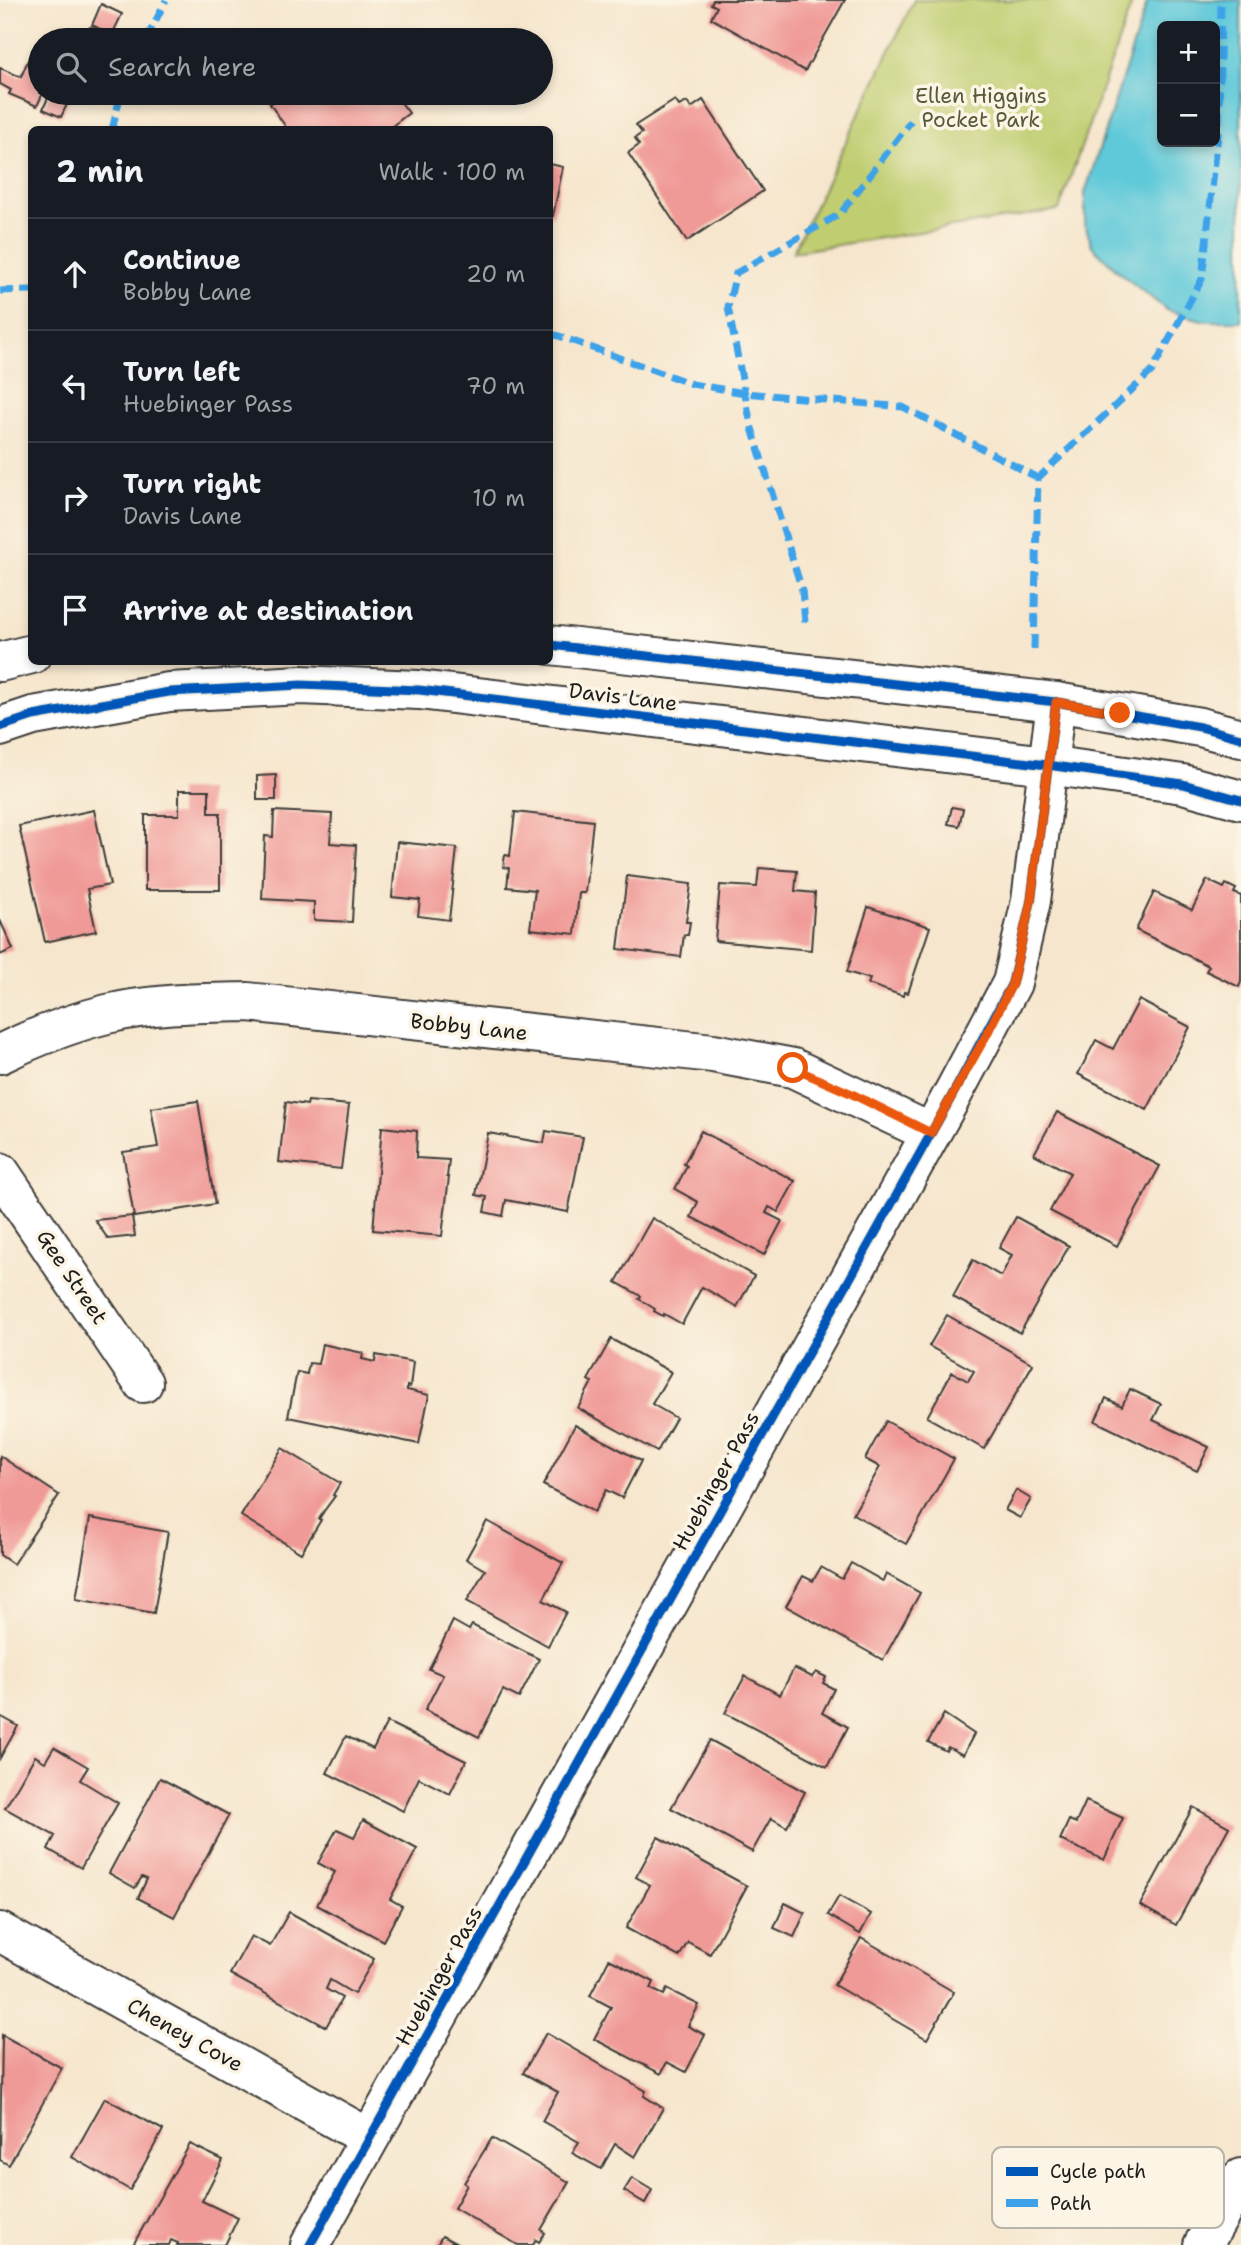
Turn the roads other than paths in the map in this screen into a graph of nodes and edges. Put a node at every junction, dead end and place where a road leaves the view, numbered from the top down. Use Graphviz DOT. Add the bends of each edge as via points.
graph roads {
  1 [pos="553,645"];
  2 [pos="28,655"];
  3 [pos="0,662"];
  4 [pos="1056,702"];
  5 [pos="0,727"];
  6 [pos="1241,738"];
  7 [pos="1047,765"];
  8 [pos="1241,800"];
  9 [pos="0,1054"];
  10 [pos="931,1133"];
  11 [pos="0,1172"];
  12 [pos="143,1383"];
  13 [pos="0,1932"];
  14 [pos="369,2138"];
  15 [pos="1241,2178"];
  16 [pos="1224,2208"];
  17 [pos="1213,2228"];
  18 [pos="310,2245"];
  19 [pos="1203,2245"];
  1 -- 4 [label="street, Davis Lane"];
  2 -- 3 [label="street"];
  4 -- 6 [label="street, Davis Lane"];
  4 -- 7 [label="street, Huebinger Pass"];
  5 -- 7 [label="street, Davis Lane" via="33,716 169,692 302,685 419,690"];
  7 -- 8 [label="street, Davis Lane" via="1183,784"];
  7 -- 10 [label="street, Huebinger Pass" via="1031,901 1012,984"];
  9 -- 10 [label="street, Bobby Lane" via="108,1014 184,1003 248,1002 713,1053 793,1068"];
  10 -- 14 [label="street, Huebinger Pass"];
  11 -- 12 [label="street, Gee Street"];
  13 -- 14 [label="street, Cheney Cove"];
  14 -- 18 [label="street, Huebinger Pass"];
  15 -- 16 [label="street"];
  17 -- 19 [label="street"];
}
